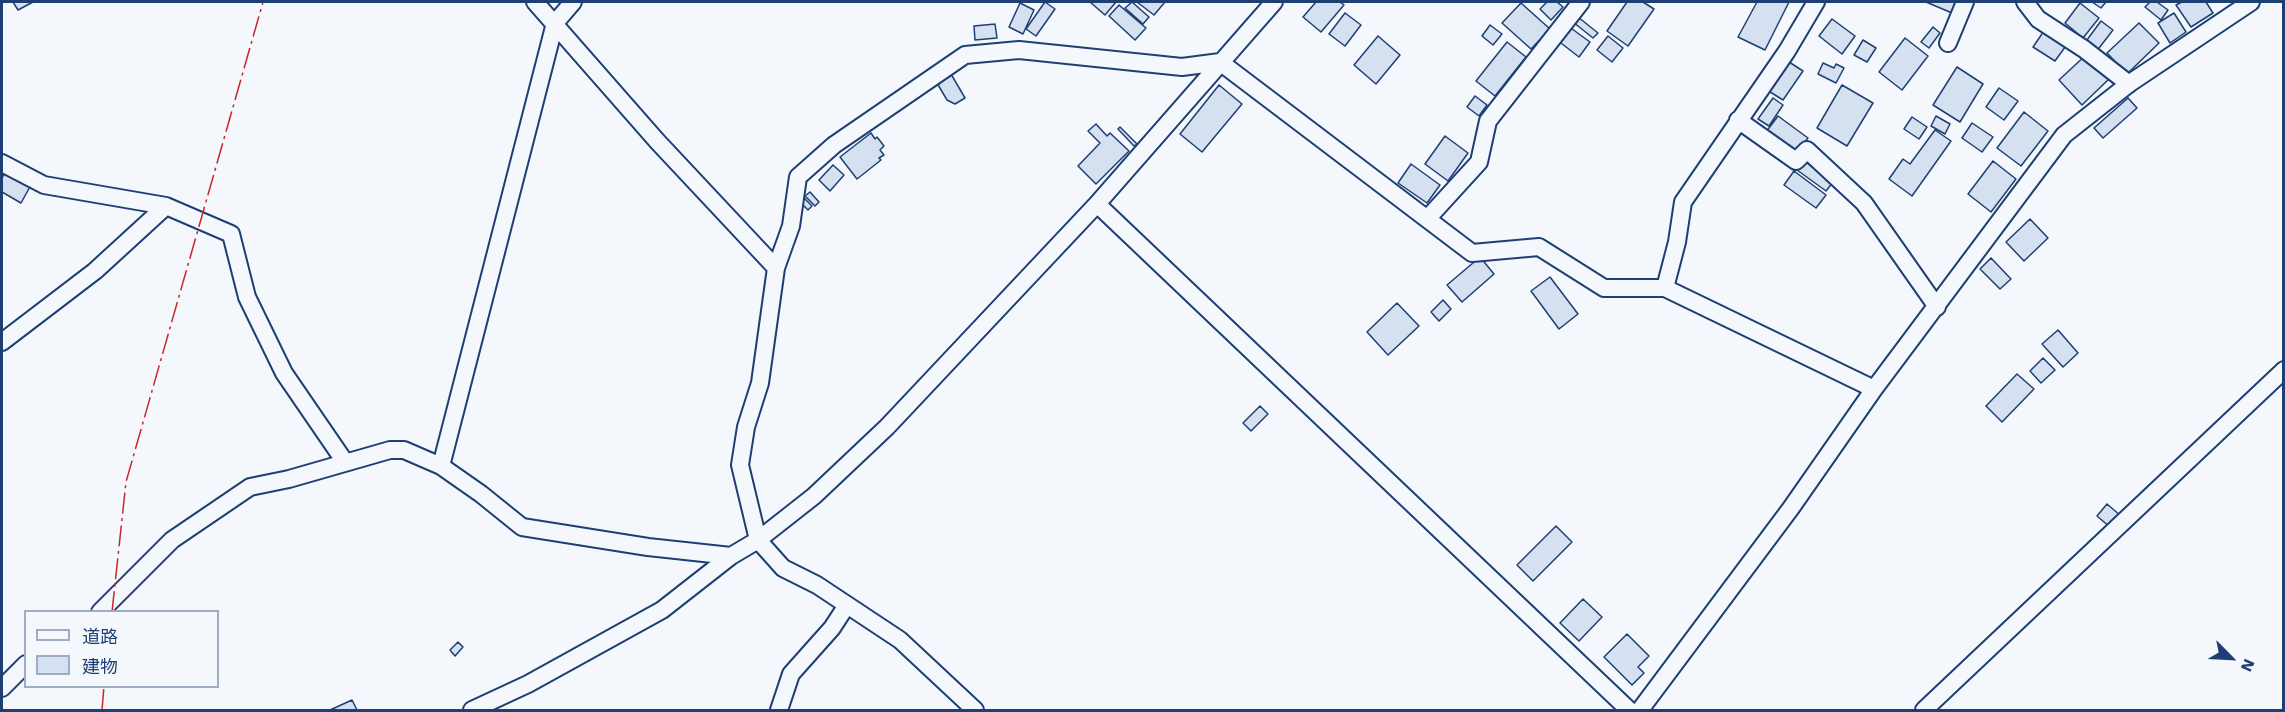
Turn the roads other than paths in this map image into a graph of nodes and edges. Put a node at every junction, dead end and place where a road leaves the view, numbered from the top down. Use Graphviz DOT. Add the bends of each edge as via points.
graph roads {
  1 [pos="535,2"];
  2 [pos="573,2"];
  3 [pos="1274,2"];
  4 [pos="1581,2"];
  5 [pos="1816,2"];
  6 [pos="1965,2"];
  7 [pos="2025,2"];
  8 [pos="2251,2"];
  9 [pos="555,23"];
  10 [pos="1948,42"];
  11 [pos="1220,62"];
  12 [pos="2129,84"];
  13 [pos="1738,120"];
  14 [pos="2,163"];
  15 [pos="1097,204"];
  16 [pos="166,206"];
  17 [pos="1426,219"];
  18 [pos="776,268"];
  19 [pos="1665,288"];
  20 [pos="1937,307"];
  21 [pos="2,342"];
  22 [pos="2283,370"];
  23 [pos="1874,389"];
  24 [pos="345,462"];
  25 [pos="441,466"];
  26 [pos="758,540"];
  27 [pos="731,556"];
  28 [pos="847,605"];
  29 [pos="102,610"];
  30 [pos="24,666"];
  31 [pos="2,688"];
  32 [pos="472,711"];
  33 [pos="779,711"];
  34 [pos="975,711"];
  35 [pos="1629,711"];
  36 [pos="1640,711"];
  37 [pos="1924,711"];
  1 -- 9 [label="street"];
  2 -- 9 [label="street"];
  3 -- 11 [label="street"];
  4 -- 17 [label="street" via="1488,121 1479,162"];
  5 -- 13 [label="street"];
  6 -- 10 [label="street"];
  7 -- 12 [label="street" via="2038,19"];
  8 -- 12 [label="street"];
  9 -- 18 [label="street" via="657,141"];
  9 -- 25 [label="street"];
  11 -- 15 [label="street"];
  11 -- 17 [label="street"];
  11 -- 18 [label="street" via="1182,67 1020,50 965,56 834,145 798,177 791,226"];
  12 -- 20 [label="street" via="2064,135"];
  13 -- 19 [label="street" via="1683,202"];
  13 -- 20 [label="street" via="1797,161 1807,150 1864,203"];
  14 -- 16 [label="street" via="44,185"];
  15 -- 26 [label="street" via="887,428 814,496"];
  15 -- 35 [label="street"];
  16 -- 21 [label="street" via="95,272"];
  16 -- 24 [label="street" via="231,234 247,297 284,373"];
  17 -- 19 [label="street" via="1472,253 1539,247 1604,288"];
  18 -- 26 [label="street" via="760,383 746,427 740,465"];
  19 -- 23 [label="street"];
  20 -- 23 [label="street"];
  22 -- 37 [label="street"];
  23 -- 36 [label="street"];
  24 -- 25 [label="street" via="404,450"];
  24 -- 29 [label="street" via="250,487 172,540"];
  25 -- 27 [label="street" via="522,527"];
  26 -- 27 [label="street"];
  26 -- 28 [label="street" via="783,568"];
  27 -- 32 [label="street" via="662,610"];
  28 -- 33 [label="street" via="791,674"];
  28 -- 34 [label="street" via="900,640"];
  30 -- 31 [label="street"];
}
